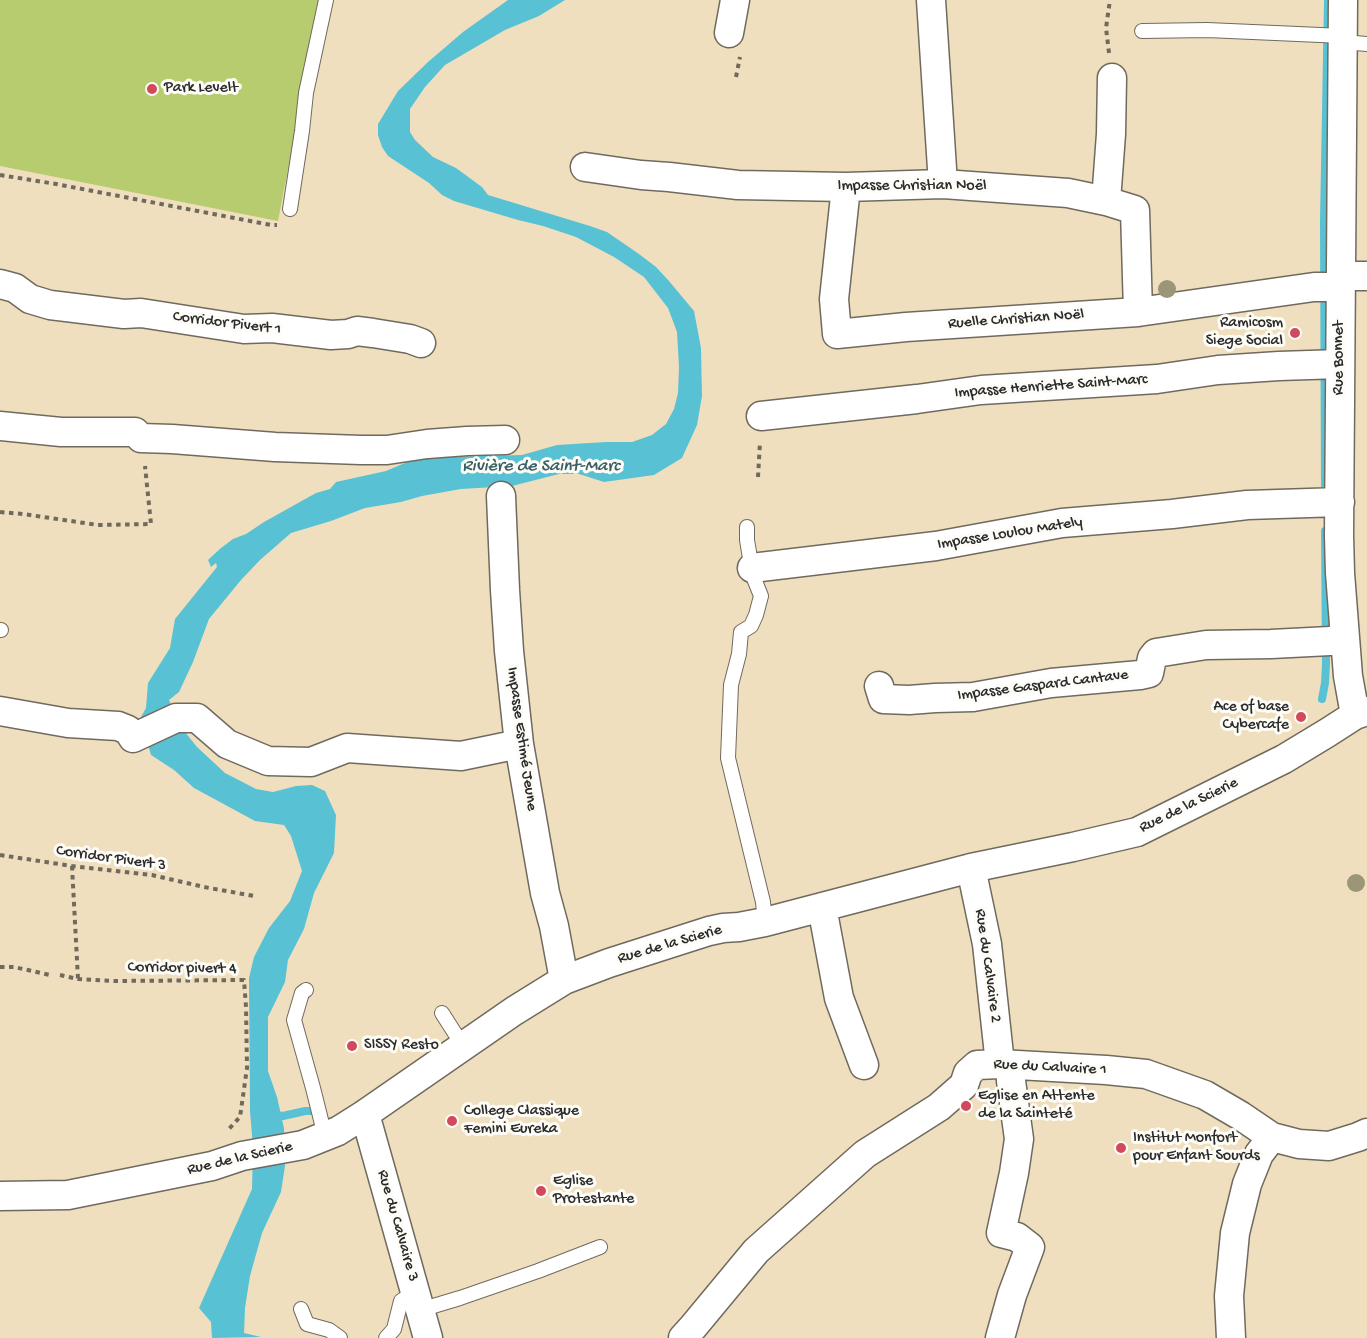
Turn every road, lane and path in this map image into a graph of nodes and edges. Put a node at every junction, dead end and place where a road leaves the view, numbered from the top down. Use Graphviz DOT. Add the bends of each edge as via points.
graph roads {
  1 [pos="326,0"];
  2 [pos="735,0"];
  3 [pos="931,0"];
  4 [pos="1110,0"];
  5 [pos="1343,0"];
  6 [pos="1142,31"];
  7 [pos="729,33"];
  8 [pos="1341,38"];
  9 [pos="1112,78"];
  10 [pos="585,167"];
  11 [pos="0,175"];
  12 [pos="943,184"];
  13 [pos="846,187"];
  14 [pos="1106,201"];
  15 [pos="290,209"];
  16 [pos="1339,283"];
  17 [pos="0,284"];
  18 [pos="1138,312"];
  19 [pos="421,343"];
  20 [pos="1329,364"];
  21 [pos="762,417"];
  22 [pos="0,426"];
  23 [pos="505,440"];
  24 [pos="144,458"];
  25 [pos="758,477"];
  26 [pos="501,496"];
  27 [pos="1330,502"];
  28 [pos="0,512"];
  29 [pos="747,527"];
  30 [pos="752,568"];
  31 [pos="1330,640"];
  32 [pos="879,686"];
  33 [pos="0,711"];
  34 [pos="1361,713"];
  35 [pos="519,744"];
  36 [pos="0,855"];
  37 [pos="72,866"];
  38 [pos="971,868"];
  39 [pos="254,896"];
  40 [pos="822,908"];
  41 [pos="765,922"];
  42 [pos="0,967"];
  43 [pos="51,975"];
  44 [pos="60,975"];
  45 [pos="78,979"];
  46 [pos="564,980"];
  47 [pos="306,990"];
  48 [pos="442,1013"];
  49 [pos="463,1046"];
  50 [pos="864,1065"];
  51 [pos="1005,1065"];
  52 [pos="365,1114"];
  53 [pos="1367,1133"];
  54 [pos="1272,1137"];
  55 [pos="314,1140"];
  56 [pos="212,1166"];
  57 [pos="0,1196"];
  58 [pos="600,1248"];
  59 [pos="418,1301"];
  60 [pos="301,1309"];
  61 [pos="340,1338"];
  62 [pos="386,1338"];
  63 [pos="428,1338"];
  64 [pos="683,1338"];
  65 [pos="1000,1338"];
  66 [pos="1231,1338"];
  1 -- 15 [label="lane" via="306,93"];
  2 -- 7 [label="street"];
  3 -- 12 [label="street"];
  4 -- 9 [label="path" via="1106,28"];
  5 -- 8 [label="street, Rue Bonnet"];
  6 -- 8 [label="lane" via="1207,30"];
  8 -- 16 [label="street, Rue Bonnet"];
  9 -- 14 [label="street"];
  10 -- 13 [label="street, Impasse Christian Noël" via="738,185"];
  11 -- 15 [label="path" via="271,225 287,220"];
  12 -- 13 [label="street, Impasse Christian Noël"];
  12 -- 14 [label="street, Impasse Christian Noël" via="1068,193"];
  13 -- 18 [label="street, Ruelle Christian Noël" via="834,299 837,334"];
  14 -- 18 [label="street, Impasse Christian Noël" via="1135,210"];
  16 -- 18 [label="street, Ruelle Christian Noël"];
  16 -- 20 [label="street, Rue Bonnet"];
  17 -- 19 [label="street, Corridor Pivert 1" via="50,305 141,313 244,329 331,335 357,331"];
  20 -- 21 [label="street, Impasse Henriette Saint-Marc" via="981,390"];
  20 -- 27 [label="street, Rue Bonnet"];
  21 -- 25 [label="path"];
  22 -- 23 [label="street" via="361,450"];
  24 -- 28 [label="path" via="151,524 98,525"];
  26 -- 35 [label="street, Impasse Estimé Jeune" via="508,641"];
  27 -- 30 [label="street, Impasse Loulou Mately" via="1247,505 1062,523 936,546"];
  27 -- 31 [label="street, Rue Bonnet" via="1340,573"];
  29 -- 30 [label="lane"];
  30 -- 41 [label="lane" via="761,596 752,626 741,632 731,685 728,758"];
  31 -- 32 [label="street, Impasse Gaspard Cantave" via="1206,645 1156,654 1149,673 1051,683 973,697 883,699"];
  31 -- 34 [label="street, Rue Bonnet"];
  33 -- 35 [label="street" via="68,723 118,726 128,730 133,738 176,718 197,718 227,744 268,761 311,762 347,748 461,756"];
  34 -- 38 [label="street, Rue de la Scierie" via="1284,759 1137,832"];
  35 -- 46 [label="street, Impasse Estimé Jeune"];
  36 -- 37 [label="path, Corridor Pivert 3"];
  37 -- 39 [label="path, Corridor Pivert 3" via="152,875"];
  37 -- 45 [label="path"];
  38 -- 40 [label="street, Rue de la Scierie"];
  38 -- 51 [label="street, Rue du Calvaire 2"];
  40 -- 41 [label="street, Rue de la Scierie"];
  40 -- 50 [label="street" via="839,998"];
  41 -- 46 [label="street, Rue de la Scierie" via="709,931"];
  42 -- 43 [label="path"];
  44 -- 45 [label="path, Corridor pivert 4"];
  45 -- 56 [label="path, Corridor pivert 4" via="244,980 247,1068 240,1117 221,1138 206,1141"];
  46 -- 49 [label="street, Rue de la Scierie"];
  47 -- 55 [label="lane" via="294,1020 313,1088"];
  48 -- 49 [label="lane"];
  49 -- 52 [label="street, Rue de la Scierie"];
  51 -- 54 [label="street, Rue du Calvaire 1" via="1146,1074 1205,1095"];
  51 -- 64 [label="street, Rue du Calvaire 1" via="977,1065 968,1073 964,1085 939,1107 865,1154 756,1251"];
  51 -- 65 [label="street, Rue du Calvaire 2" via="1019,1139 1001,1233 1017,1237 1030,1247"];
  52 -- 55 [label="street, Rue de la Scierie"];
  52 -- 59 [label="street, Rue du Calvaire 3"];
  53 -- 54 [label="street, Rue du Calvaire 1" via="1329,1146"];
  54 -- 66 [label="street" via="1259,1154 1247,1184 1235,1233 1229,1296"];
  55 -- 56 [label="street, Rue de la Scierie"];
  56 -- 57 [label="street, Rue de la Scierie" via="68,1195"];
  58 -- 59 [label="lane" via="460,1298"];
  59 -- 62 [label="lane" via="401,1301 394,1329"];
  59 -- 63 [label="street, Rue du Calvaire 3"];
  60 -- 61 [label="lane" via="307,1324 329,1330"];
}
